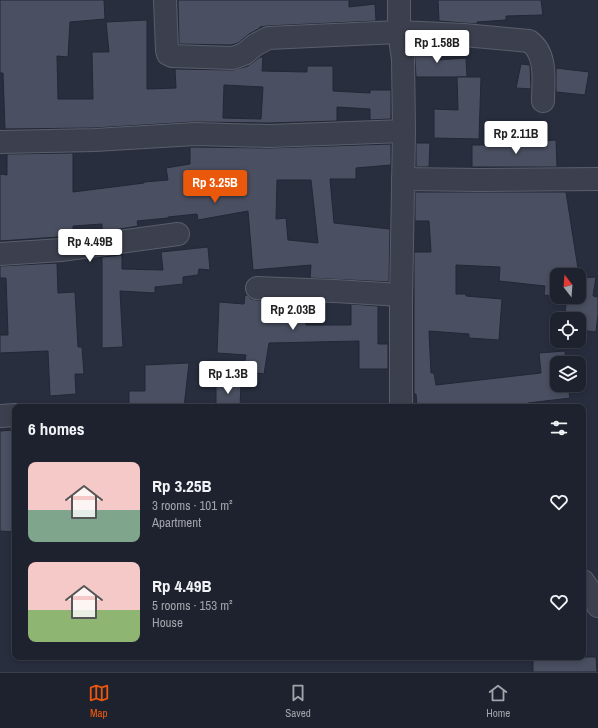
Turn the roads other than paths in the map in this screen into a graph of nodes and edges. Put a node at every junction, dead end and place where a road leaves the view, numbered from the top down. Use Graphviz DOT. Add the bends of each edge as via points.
graph roads {
  1 [pos="165,0"];
  2 [pos="399,0"];
  3 [pos="399,32"];
  4 [pos="543,101"];
  5 [pos="404,131"];
  6 [pos="0,142"];
  7 [pos="403,179"];
  8 [pos="598,179"];
  9 [pos="178,234"];
  10 [pos="0,254"];
  11 [pos="257,288"];
  12 [pos="401,295"];
  13 [pos="401,404"];
  14 [pos="12,414"];
  15 [pos="0,416"];
  16 [pos="586,585"];
  17 [pos="598,606"];
  1 -- 3 [label="street" via="167,50 172,56 233,58 268,38"];
  2 -- 3 [label="street"];
  3 -- 4 [label="street" via="529,41 535,46 542,62"];
  3 -- 5 [label="street" via="403,59"];
  5 -- 6 [label="street" via="270,136 195,134"];
  5 -- 7 [label="street"];
  7 -- 8 [label="street"];
  7 -- 12 [label="street"];
  9 -- 10 [label="street" via="61,250"];
  11 -- 12 [label="street"];
  12 -- 13 [label="street"];
  14 -- 15 [label="street"];
  16 -- 17 [label="street"];
}
